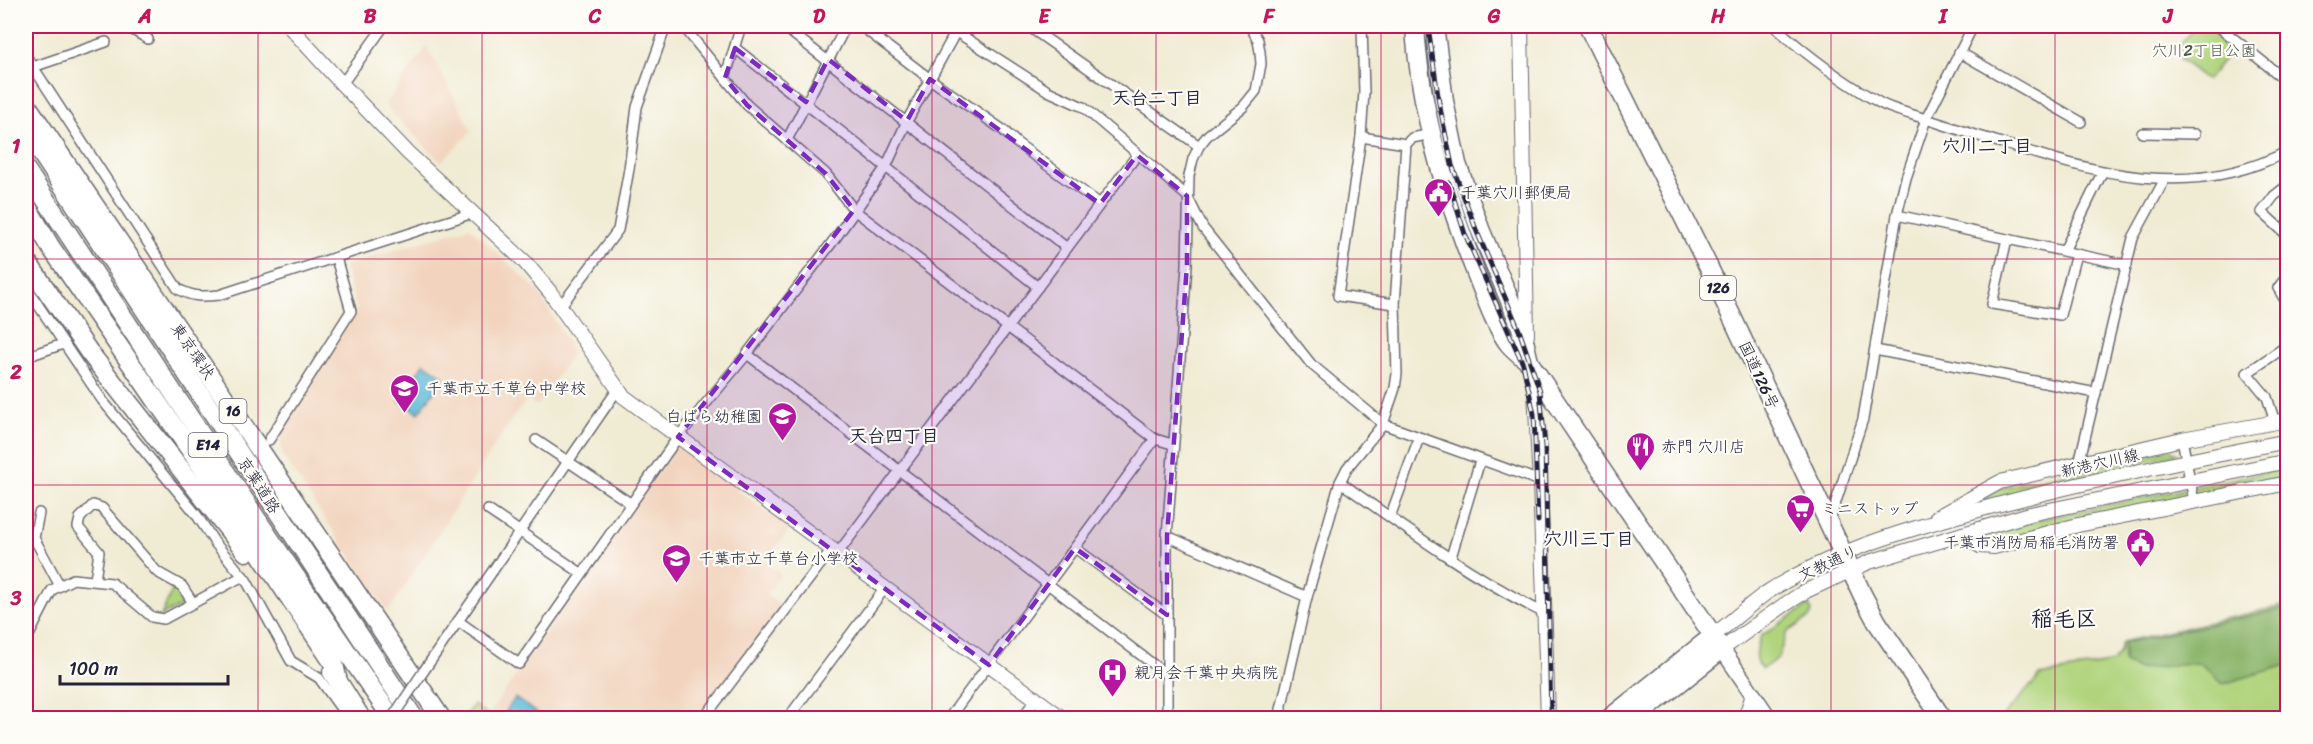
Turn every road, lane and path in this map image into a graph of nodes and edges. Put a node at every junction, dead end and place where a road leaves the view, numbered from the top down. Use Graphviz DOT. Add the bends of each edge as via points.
graph roads {
  1 [pos="126,26"];
  2 [pos="289,26"];
  3 [pos="384,26"];
  4 [pos="666,26"];
  5 [pos="683,26"];
  6 [pos="741,26"];
  7 [pos="783,26"];
  8 [pos="846,26"];
  9 [pos="861,26"];
  10 [pos="1028,26"];
  11 [pos="1250,26"];
  12 [pos="1362,26"];
  13 [pos="1415,26"];
  14 [pos="1434,26"];
  15 [pos="1521,26"];
  16 [pos="1588,26"];
  17 [pos="1774,26"];
  18 [pos="1972,26"];
  19 [pos="2218,26"];
  20 [pos="954,27"];
  21 [pos="148,39"];
  22 [pos="106,42"];
  23 [pos="735,48"];
  24 [pos="1959,52"];
  25 [pos="26,56"];
  26 [pos="828,60"];
  27 [pos="33,67"];
  28 [pos="726,78"];
  29 [pos="930,79"];
  30 [pos="2288,82"];
  31 [pos="342,84"];
  32 [pos="806,102"];
  33 [pos="26,104"];
  34 [pos="1926,119"];
  35 [pos="906,121"];
  36 [pos="2081,122"];
  37 [pos="26,130"];
  38 [pos="2142,133"];
  39 [pos="1432,134"];
  40 [pos="2194,134"];
  41 [pos="1361,137"];
  42 [pos="787,140"];
  43 [pos="1406,144"];
  44 [pos="1199,146"];
  45 [pos="2288,151"];
  46 [pos="1137,155"];
  47 [pos="886,167"];
  48 [pos="26,170"];
  49 [pos="2103,173"];
  50 [pos="2165,179"];
  51 [pos="2288,185"];
  52 [pos="1187,196"];
  53 [pos="1100,204"];
  54 [pos="26,205"];
  55 [pos="854,210"];
  56 [pos="473,213"];
  57 [pos="1897,215"];
  58 [pos="2288,236"];
  59 [pos="2007,239"];
  60 [pos="1067,248"];
  61 [pos="2064,251"];
  62 [pos="2076,254"];
  63 [pos="336,258"];
  64 [pos="26,260"];
  65 [pos="2127,265"];
  66 [pos="2288,275"];
  67 [pos="26,287"];
  68 [pos="1038,287"];
  69 [pos="2286,302"];
  70 [pos="1395,304"];
  71 [pos="560,307"];
  72 [pos="1007,327"];
  73 [pos="63,344"];
  74 [pos="2288,345"];
  75 [pos="1875,350"];
  76 [pos="747,354"];
  77 [pos="26,357"];
  78 [pos="1529,362"];
  79 [pos="618,389"];
  80 [pos="2096,393"];
  81 [pos="2281,421"];
  82 [pos="1383,424"];
  83 [pos="678,436"];
  84 [pos="1419,438"];
  85 [pos="1155,439"];
  86 [pos="2182,439"];
  87 [pos="269,440"];
  88 [pos="536,440"];
  89 [pos="2288,441"];
  90 [pos="1172,444"];
  91 [pos="1480,461"];
  92 [pos="2288,461"];
  93 [pos="568,462"];
  94 [pos="2079,463"];
  95 [pos="900,471"];
  96 [pos="1540,481"];
  97 [pos="1340,482"];
  98 [pos="2288,483"];
  99 [pos="2194,501"];
  100 [pos="630,503"];
  101 [pos="488,510"];
  102 [pos="39,513"];
  103 [pos="1390,517"];
  104 [pos="1829,525"];
  105 [pos="1922,526"];
  106 [pos="520,531"];
  107 [pos="1962,534"];
  108 [pos="1167,536"];
  109 [pos="1075,548"];
  110 [pos="835,551"];
  111 [pos="1843,554"];
  112 [pos="1451,557"];
  113 [pos="1851,571"];
  114 [pos="581,573"];
  115 [pos="243,576"];
  116 [pos="95,580"];
  117 [pos="1048,584"];
  118 [pos="60,586"];
  119 [pos="885,588"];
  120 [pos="1307,597"];
  121 [pos="193,603"];
  122 [pos="1544,614"];
  123 [pos="1167,615"];
  124 [pos="458,621"];
  125 [pos="29,622"];
  126 [pos="26,641"];
  127 [pos="1718,643"];
  128 [pos="989,665"];
  129 [pos="1167,675"];
  130 [pos="338,682"];
  131 [pos="1753,695"];
  132 [pos="1036,699"];
  133 [pos="954,717"];
  134 [pos="356,718"];
  135 [pos="361,718"];
  136 [pos="392,718"];
  137 [pos="414,718"];
  138 [pos="441,718"];
  139 [pos="704,718"];
  140 [pos="788,718"];
  141 [pos="1022,718"];
  142 [pos="1062,718"];
  143 [pos="1167,718"];
  144 [pos="1279,718"];
  145 [pos="1548,718"];
  146 [pos="1610,718"];
  147 [pos="1635,718"];
  148 [pos="1745,718"];
  149 [pos="1769,718"];
  150 [pos="1942,718"];
  1 -- 21 [label="street"];
  2 -- 31 [label="street"];
  3 -- 31 [label="street"];
  4 -- 71 [label="street" via="637,107 618,230"];
  5 -- 28 [label="street"];
  6 -- 23 [label="street"];
  7 -- 26 [label="street"];
  8 -- 26 [label="street"];
  9 -- 29 [label="street"];
  10 -- 44 [label="street"];
  11 -- 44 [label="street" via="1260,52 1256,91"];
  12 -- 41 [label="street"];
  13 -- 39 [label="highway" via="1424,104"];
  14 -- 78 [label="highway" via="1457,164 1521,327"];
  15 -- 78 [label="street"];
  16 -- 104 [label="highway, 国道126号 / 126" via="1709,268"];
  17 -- 34 [label="street" via="1818,64 1882,105"];
  18 -- 24 [label="street"];
  19 -- 30 [label="street"];
  20 -- 29 [label="street"];
  20 -- 46 [label="street" via="1048,91 1083,106"];
  22 -- 27 [label="street"];
  23 -- 28 [label="street"];
  23 -- 32 [label="street"];
  24 -- 34 [label="street"];
  24 -- 36 [label="street"];
  25 -- 27 [label="street"];
  26 -- 32 [label="street"];
  26 -- 35 [label="street"];
  27 -- 63 [label="street" via="178,290 201,297 219,295"];
  28 -- 42 [label="street" via="747,105"];
  29 -- 35 [label="street"];
  29 -- 53 [label="street"];
  31 -- 56 [label="street"];
  32 -- 42 [label="street"];
  32 -- 47 [label="street"];
  33 -- 138 [label="highway, 東京環状 / 16"];
  34 -- 49 [label="street"];
  34 -- 57 [label="street"];
  35 -- 47 [label="street"];
  35 -- 60 [label="street"];
  37 -- 137 [label="highway, 京葉道路 / E14"];
  38 -- 40 [label="street"];
  39 -- 43 [label="street" via="1412,138"];
  39 -- 78 [label="highway" via="1448,199 1486,298 1508,343"];
  41 -- 43 [label="street"];
  41 -- 70 [label="street" via="1338,296"];
  42 -- 55 [label="street" via="826,174"];
  43 -- 70 [label="street"];
  44 -- 52 [label="street"];
  45 -- 50 [label="street" via="2239,172 2208,178"];
  46 -- 52 [label="street"];
  46 -- 53 [label="street"];
  47 -- 55 [label="street"];
  47 -- 68 [label="street"];
  48 -- 136 [label="highway, 京葉道路 / E14"];
  49 -- 50 [label="street"];
  49 -- 61 [label="street"];
  50 -- 65 [label="street" via="2133,238"];
  51 -- 58 [label="street" via="2262,212"];
  52 -- 82 [label="street" via="1203,228 1311,364"];
  52 -- 90 [label="street" via="1187,265"];
  53 -- 60 [label="street"];
  54 -- 130 [label="highway" via="334,664"];
  55 -- 72 [label="street"];
  55 -- 76 [label="street"];
  56 -- 63 [label="street"];
  56 -- 71 [label="street" via="524,261"];
  57 -- 59 [label="street"];
  57 -- 75 [label="street"];
  59 -- 61 [label="street"];
  59 -- 62 [label="street" via="1992,303 2060,315"];
  60 -- 68 [label="street"];
  61 -- 62 [label="street"];
  62 -- 65 [label="street"];
  63 -- 87 [label="street" via="351,311"];
  64 -- 130 [label="highway" via="89,352 281,597"];
  65 -- 80 [label="street"];
  66 -- 69 [label="street" via="2278,288"];
  67 -- 73 [label="street"];
  68 -- 72 [label="street"];
  70 -- 82 [label="street" via="1397,374"];
  71 -- 79 [label="street"];
  72 -- 85 [label="street"];
  72 -- 95 [label="street"];
  73 -- 77 [label="street"];
  73 -- 115 [label="street" via="102,400"];
  74 -- 81 [label="street" via="2247,373"];
  75 -- 80 [label="street"];
  75 -- 104 [label="street" via="1863,419"];
  76 -- 83 [label="street"];
  76 -- 95 [label="street"];
  78 -- 96 [label="street" via="1535,392"];
  78 -- 127 [label="highway"];
  79 -- 83 [label="street"];
  79 -- 93 [label="street"];
  80 -- 94 [label="street"];
  81 -- 86 [label="street"];
  82 -- 84 [label="street"];
  82 -- 97 [label="street"];
  83 -- 100 [label="street"];
  83 -- 110 [label="street"];
  84 -- 91 [label="street"];
  84 -- 103 [label="street"];
  85 -- 90 [label="street"];
  85 -- 109 [label="street"];
  86 -- 94 [label="street"];
  86 -- 99 [label="street"];
  88 -- 93 [label="street"];
  89 -- 105 [label="street, 新港穴川線" via="2060,489"];
  90 -- 108 [label="street"];
  91 -- 96 [label="street"];
  91 -- 112 [label="street"];
  92 -- 107 [label="street, 新港穴川線" via="2074,504"];
  93 -- 100 [label="street"];
  93 -- 106 [label="street"];
  94 -- 105 [label="street" via="2000,482"];
  95 -- 110 [label="street"];
  95 -- 117 [label="street"];
  96 -- 122 [label="street"];
  97 -- 103 [label="street"];
  97 -- 120 [label="street"];
  98 -- 99 [label="street"];
  99 -- 107 [label="street" via="1994,547 1980,546"];
  100 -- 114 [label="street"];
  101 -- 106 [label="street"];
  102 -- 118 [label="street" via="34,538"];
  103 -- 112 [label="street"];
  104 -- 111 [label="highway, 国道126号 / 126"];
  105 -- 111 [label="street, 文教通り"];
  106 -- 114 [label="street"];
  106 -- 124 [label="street"];
  107 -- 113 [label="street, 文教通り"];
  108 -- 120 [label="street"];
  108 -- 123 [label="street"];
  109 -- 117 [label="street"];
  109 -- 123 [label="street"];
  110 -- 119 [label="street"];
  110 -- 139 [label="street"];
  111 -- 113 [label="highway, 国道126号 / 126"];
  111 -- 127 [label="street, 文教通り" via="1766,594"];
  112 -- 122 [label="street"];
  113 -- 127 [label="street, 文教通り" via="1806,591"];
  113 -- 150 [label="highway, 国道126号 / 126" via="1877,622"];
  114 -- 124 [label="street" via="519,663"];
  115 -- 121 [label="street"];
  115 -- 134 [label="street" via="291,661 319,678 339,706"];
  116 -- 118 [label="street" via="73,579"];
  116 -- 121 [label="street" via="112,583 152,617 164,619"];
  116 -- 121 [label="street" via="99,552 78,527 80,518 93,505 102,507 157,572 182,586"];
  117 -- 128 [label="street"];
  117 -- 129 [label="street"];
  118 -- 125 [label="street" via="52,590"];
  119 -- 128 [label="street"];
  119 -- 140 [label="street"];
  120 -- 144 [label="street"];
  122 -- 145 [label="street"];
  123 -- 129 [label="street"];
  124 -- 136 [label="street, bridge"];
  125 -- 126 [label="street"];
  127 -- 131 [label="main road"];
  127 -- 146 [label="highway"];
  127 -- 147 [label="highway"];
  128 -- 132 [label="street"];
  128 -- 133 [label="street"];
  129 -- 143 [label="street"];
  130 -- 135 [label="highway"];
  131 -- 148 [label="street"];
  131 -- 149 [label="main road"];
  132 -- 141 [label="street"];
  132 -- 142 [label="street"];
}
